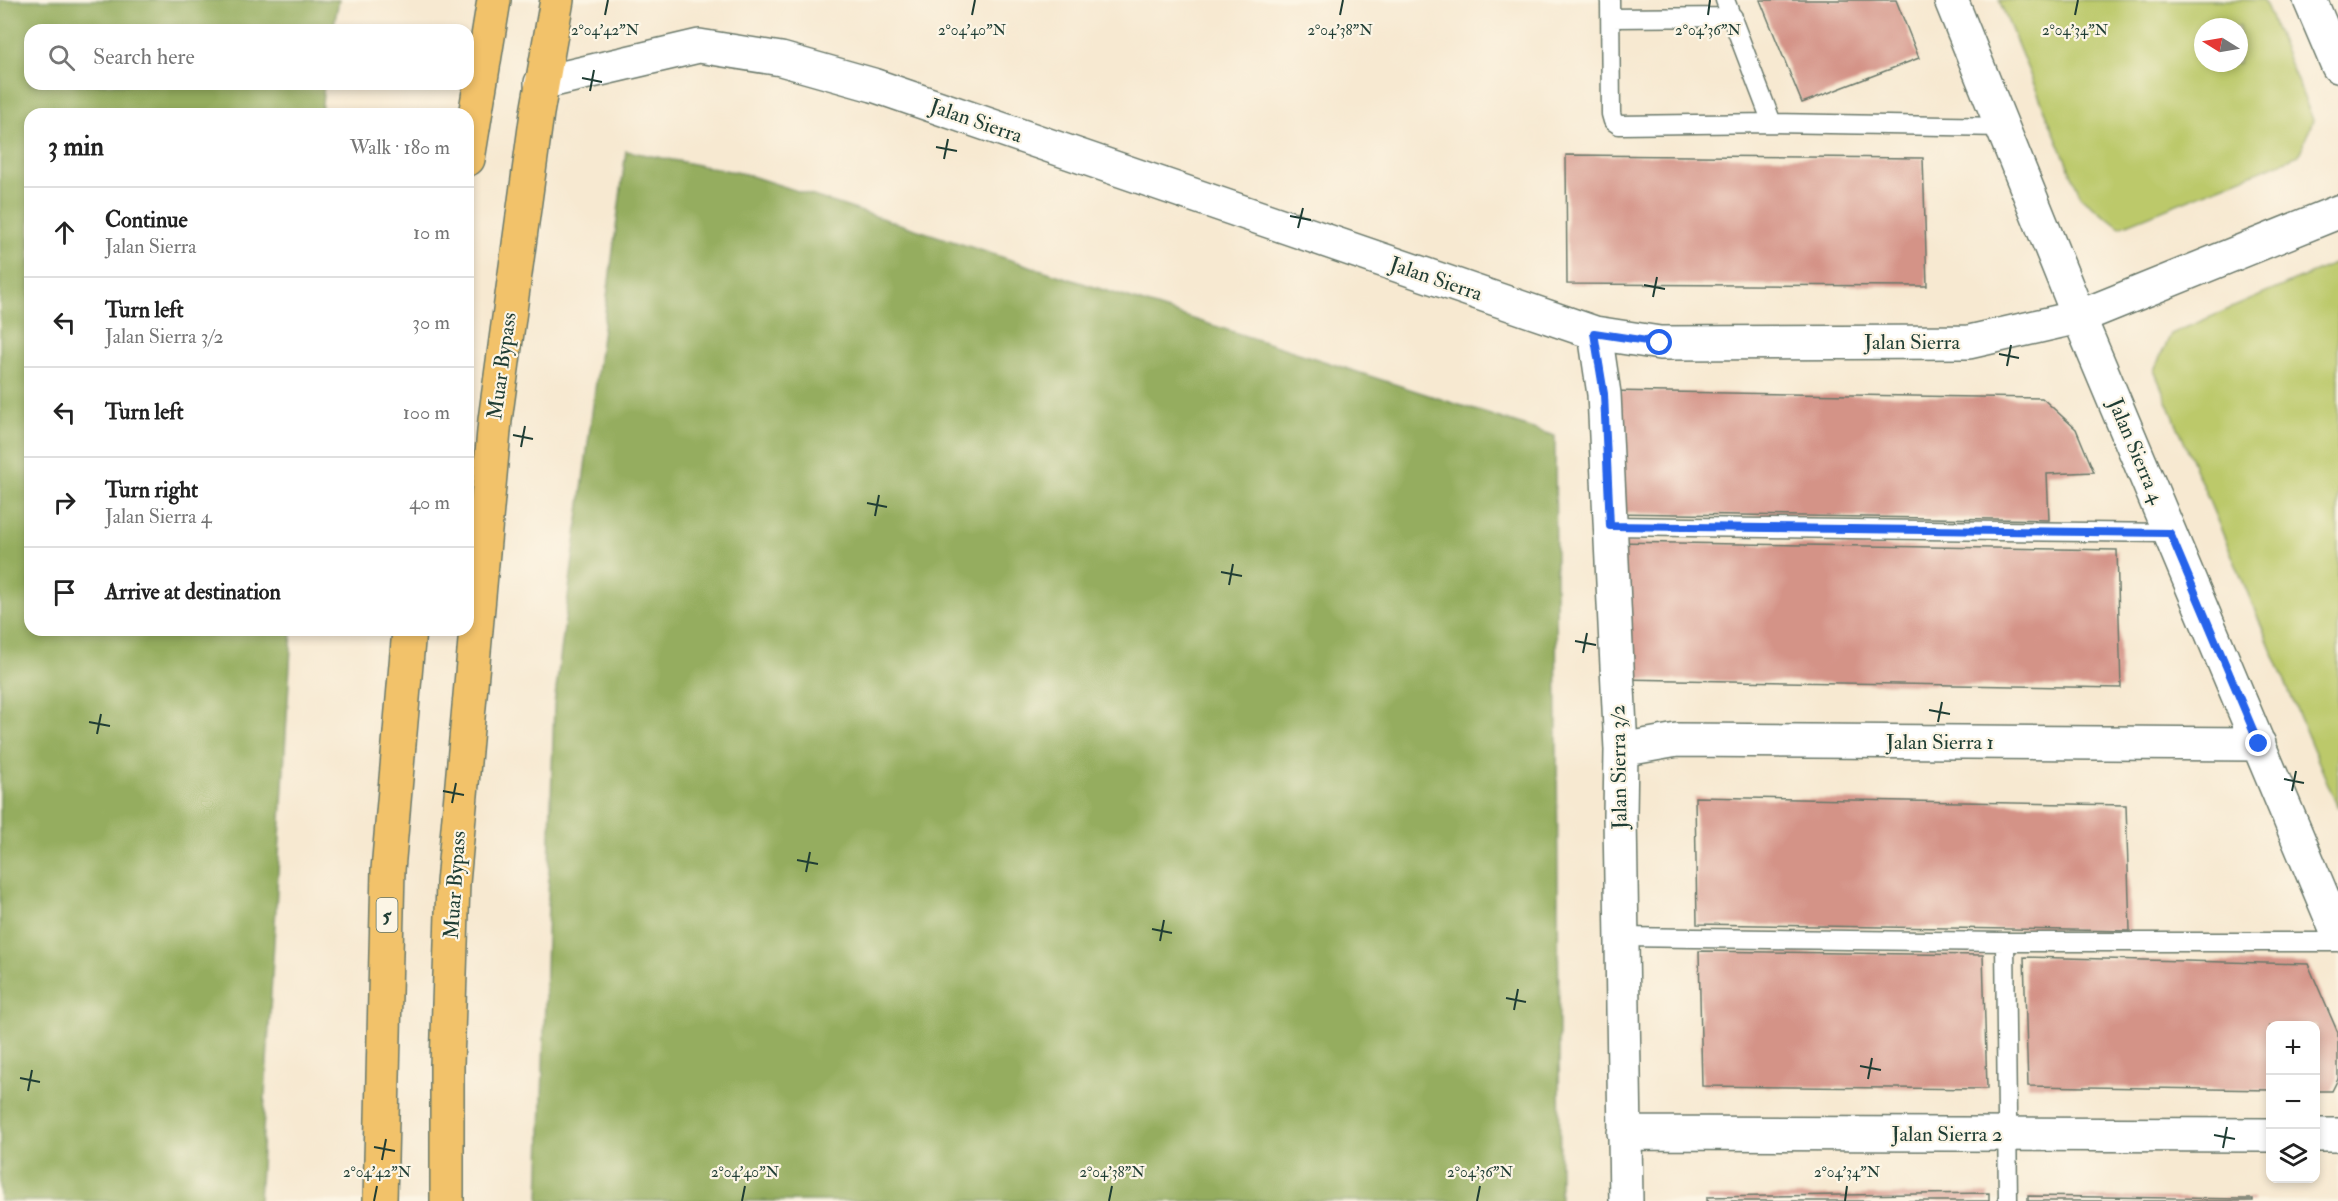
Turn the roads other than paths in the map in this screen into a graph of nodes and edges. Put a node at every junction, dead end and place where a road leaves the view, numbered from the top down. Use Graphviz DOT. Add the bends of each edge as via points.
graph roads {
  1 [pos="494,0"];
  2 [pos="557,0"];
  3 [pos="1725,0"];
  4 [pos="1951,0"];
  5 [pos="2310,0"];
  6 [pos="1611,9"];
  7 [pos="1733,17"];
  8 [pos="2338,66"];
  9 [pos="542,83"];
  10 [pos="474,122"];
  11 [pos="1772,123"];
  12 [pos="2002,127"];
  13 [pos="2338,212"];
  14 [pos="2079,317"];
  15 [pos="1594,333"];
  16 [pos="1610,526"];
  17 [pos="2170,533"];
  18 [pos="408,636"];
  19 [pos="2259,744"];
  20 [pos="1621,750"];
  21 [pos="2338,934"];
  22 [pos="1621,937"];
  23 [pos="2005,942"];
  24 [pos="2338,942"];
  25 [pos="1624,1133"];
  26 [pos="2007,1134"];
  27 [pos="2266,1135"];
  28 [pos="2320,1135"];
  29 [pos="2338,1135"];
  30 [pos="380,1201"];
  31 [pos="447,1201"];
  32 [pos="1626,1201"];
  33 [pos="2007,1201"];
  1 -- 10 [label="highway"];
  2 -- 9 [label="highway, Muar Bypass"];
  3 -- 7 [label="lane"];
  4 -- 12 [label="street, Jalan Sierra 4"];
  5 -- 8 [label="street"];
  6 -- 7 [label="lane"];
  6 -- 11 [label="lane" via="1613,121 1619,125"];
  7 -- 11 [label="lane"];
  9 -- 15 [label="street, Jalan Sierra" via="699,46 781,58 873,85"];
  9 -- 31 [label="highway, Muar Bypass" via="495,420 453,884"];
  11 -- 12 [label="lane"];
  12 -- 14 [label="street, Jalan Sierra 4"];
  13 -- 14 [label="street, Jalan Sierra"];
  14 -- 15 [label="street, Jalan Sierra" via="1969,342 1660,343"];
  14 -- 17 [label="street, Jalan Sierra 4"];
  15 -- 16 [label="street, Jalan Sierra 3/2" via="1604,394"];
  16 -- 17 [label="lane"];
  16 -- 20 [label="street, Jalan Sierra 3/2"];
  17 -- 19 [label="street, Jalan Sierra 4"];
  18 -- 30 [label="highway, 5" via="388,870"];
  19 -- 20 [label="street, Jalan Sierra 1" via="1677,740"];
  19 -- 21 [label="street, Jalan Sierra 4"];
  20 -- 22 [label="street, Jalan Sierra 3/2"];
  22 -- 23 [label="lane"];
  22 -- 25 [label="street, Jalan Sierra 3/2"];
  23 -- 24 [label="lane"];
  23 -- 26 [label="lane"];
  25 -- 26 [label="street, Jalan Sierra 2"];
  25 -- 32 [label="street, Jalan Sierra 3/2"];
  26 -- 27 [label="street, Jalan Sierra 2"];
  26 -- 33 [label="lane"];
  28 -- 29 [label="street"];
}
